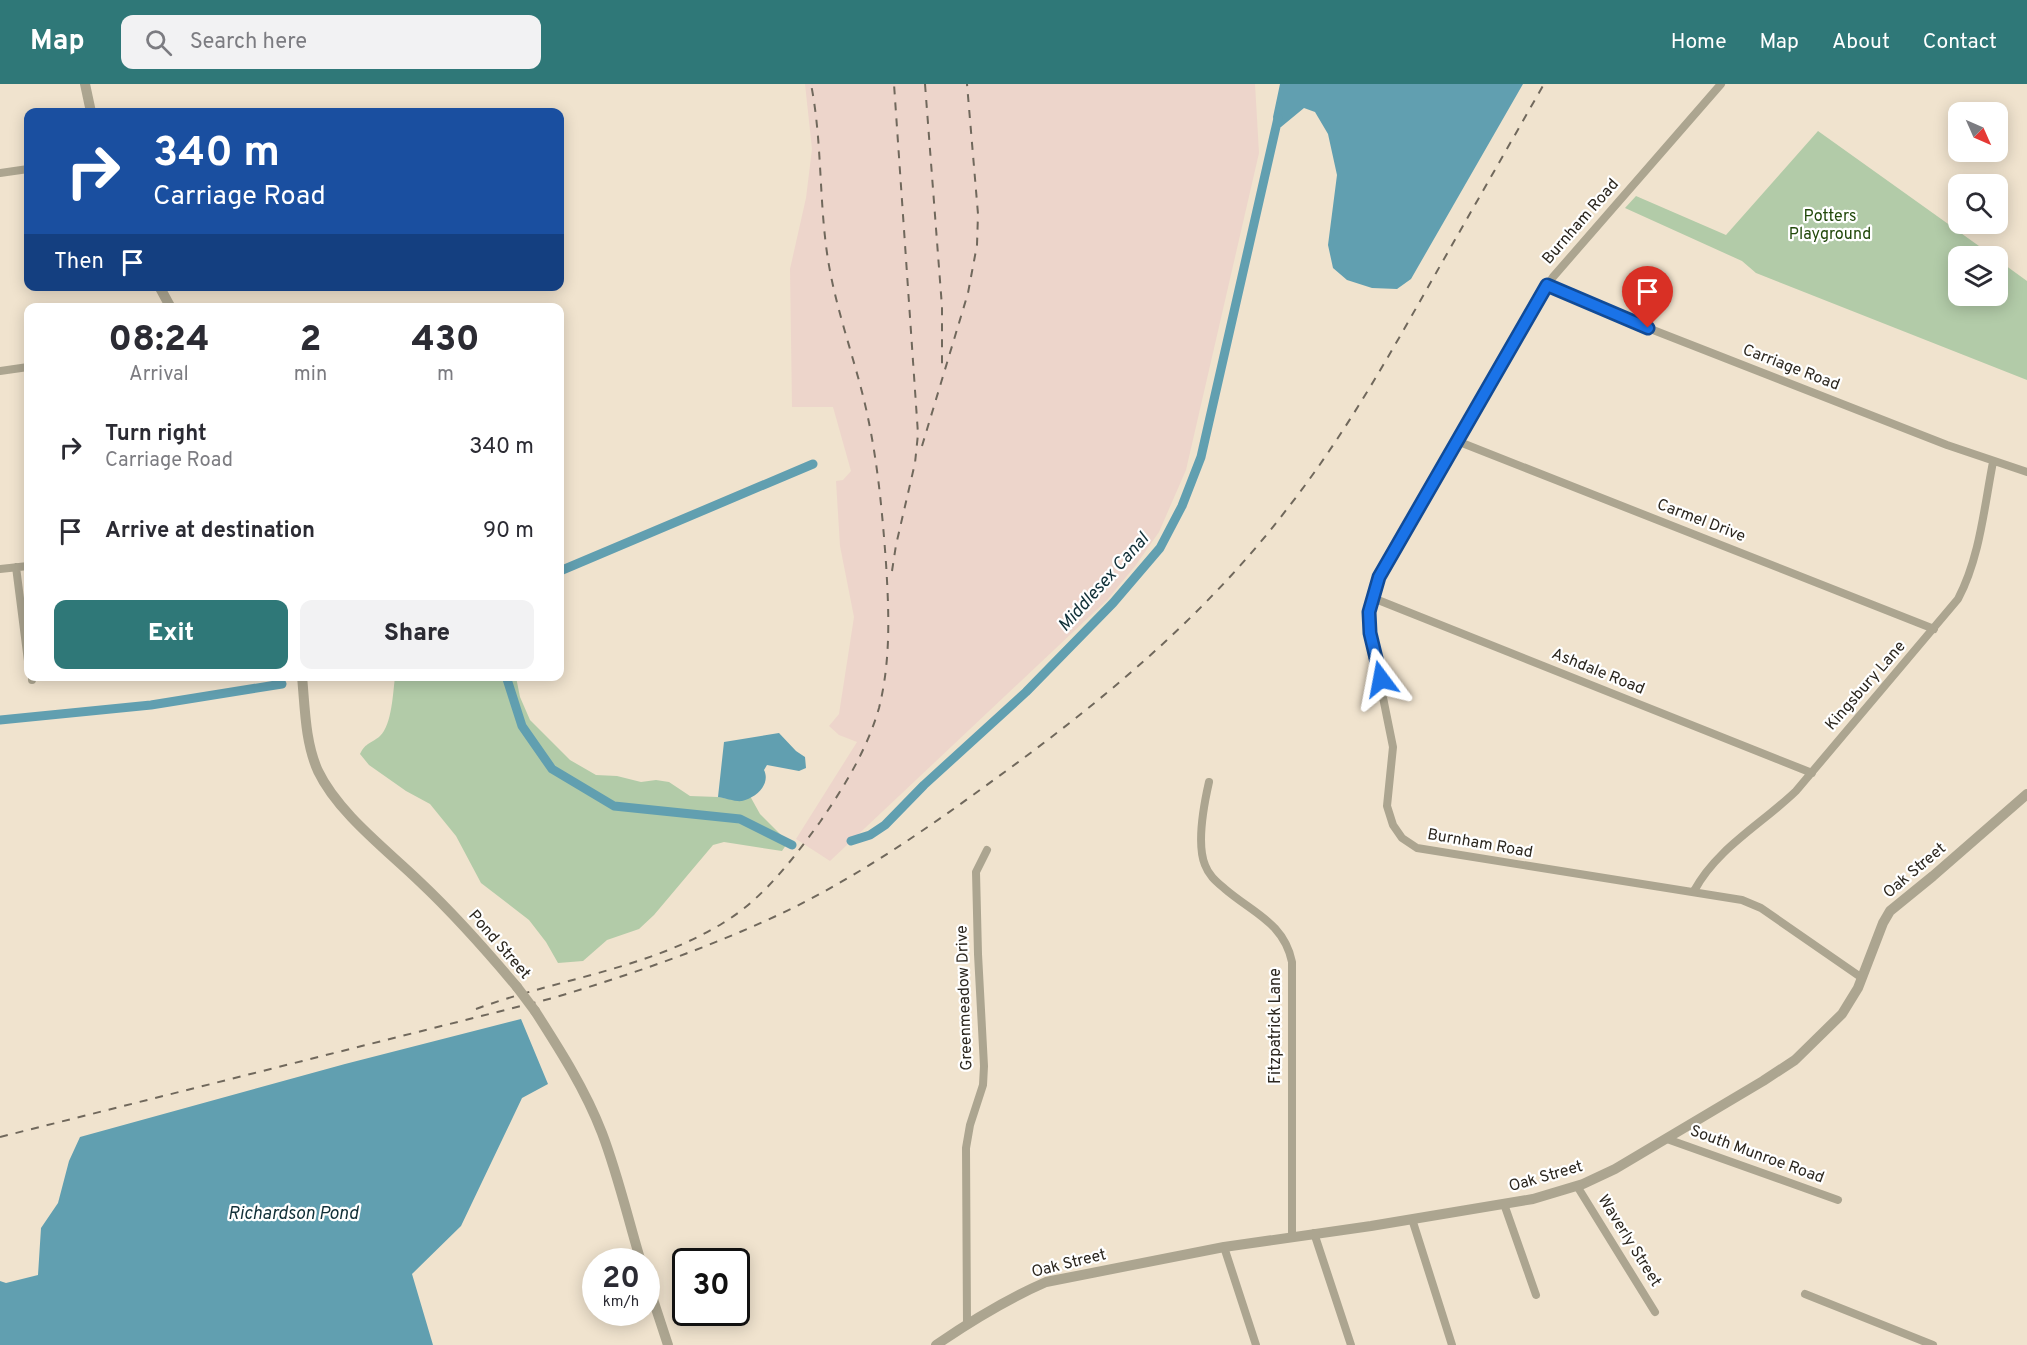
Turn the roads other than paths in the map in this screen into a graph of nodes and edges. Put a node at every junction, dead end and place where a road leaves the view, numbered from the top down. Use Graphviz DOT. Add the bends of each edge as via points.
graph roads {
  1 [pos="85,84"];
  2 [pos="1721,84"];
  3 [pos="90,108"];
  4 [pos="24,170"];
  5 [pos="0,173"];
  6 [pos="1547,285"];
  7 [pos="24,368"];
  8 [pos="0,371"];
  9 [pos="1457,441"];
  10 [pos="1993,462"];
  11 [pos="2027,472"];
  12 [pos="24,566"];
  13 [pos="16,567"];
  14 [pos="0,569"];
  15 [pos="1373,598"];
  16 [pos="1934,629"];
  17 [pos="24,630"];
  18 [pos="303,681"];
  19 [pos="1812,773"];
  20 [pos="1209,783"];
  21 [pos="2027,794"];
  22 [pos="987,850"];
  23 [pos="1694,891"];
  24 [pos="1862,978"];
  25 [pos="1667,1139"];
  26 [pos="1577,1186"];
  27 [pos="1838,1200"];
  28 [pos="1504,1204"];
  29 [pos="1412,1219"];
  30 [pos="1314,1233"];
  31 [pos="1292,1236"];
  32 [pos="1224,1246"];
  33 [pos="637,1248"];
  34 [pos="1805,1294"];
  35 [pos="1536,1295"];
  36 [pos="1655,1312"];
  37 [pos="660,1321"];
  38 [pos="967,1324"];
  39 [pos="668,1345"];
  40 [pos="936,1345"];
  41 [pos="1256,1345"];
  42 [pos="1350,1345"];
  43 [pos="1452,1345"];
  44 [pos="1933,1345"];
  1 -- 3 [label="street"];
  2 -- 6 [label="street, Burnham Road"];
  4 -- 5 [label="street"];
  6 -- 9 [label="street, Burnham Road"];
  6 -- 10 [label="street, Carriage Road"];
  7 -- 8 [label="street"];
  9 -- 15 [label="street, Burnham Road" via="1379,577"];
  9 -- 16 [label="street, Carmel Drive"];
  10 -- 11 [label="street, Carriage Road"];
  10 -- 16 [label="street, Kingsbury Lane" via="1969,578"];
  12 -- 13 [label="street"];
  13 -- 14 [label="street"];
  13 -- 17 [label="street"];
  15 -- 19 [label="street, Ashdale Road"];
  15 -- 23 [label="street, Burnham Road" via="1370,633 1394,747 1387,806 1402,838 1417,848 1448,854"];
  16 -- 19 [label="street, Kingsbury Lane"];
  18 -- 33 [label="street, Pond Street, bridge" via="311,750 330,792 447,908 517,987 567,1062 602,1134"];
  19 -- 23 [label="street, Kingsbury Lane" via="1776,811 1716,859"];
  20 -- 31 [label="street, Fitzpatrick Lane" via="1202,833 1204,864 1211,878 1276,926 1292,962"];
  21 -- 24 [label="street, Oak Street" via="1890,911"];
  22 -- 38 [label="street, Greenmeadow Drive" via="976,872 984,1066 983,1085 966,1148"];
  23 -- 24 [label="street, Burnham Road" via="1742,900 1761,908"];
  24 -- 25 [label="street, Oak Street" via="1842,1014 1795,1060"];
  25 -- 26 [label="street, Oak Street"];
  25 -- 27 [label="street, South Munroe Road"];
  26 -- 28 [label="street, Oak Street"];
  26 -- 36 [label="street, Waverly Street"];
  28 -- 29 [label="street, Oak Street"];
  28 -- 35 [label="street"];
  29 -- 30 [label="street, Oak Street"];
  29 -- 43 [label="street"];
  30 -- 31 [label="street, Oak Street"];
  30 -- 42 [label="street"];
  31 -- 32 [label="street, Oak Street"];
  32 -- 38 [label="street, Oak Street" via="1046,1282"];
  32 -- 41 [label="street"];
  34 -- 44 [label="street"];
  37 -- 39 [label="street"];
  38 -- 40 [label="street, Oak Street"];
}
